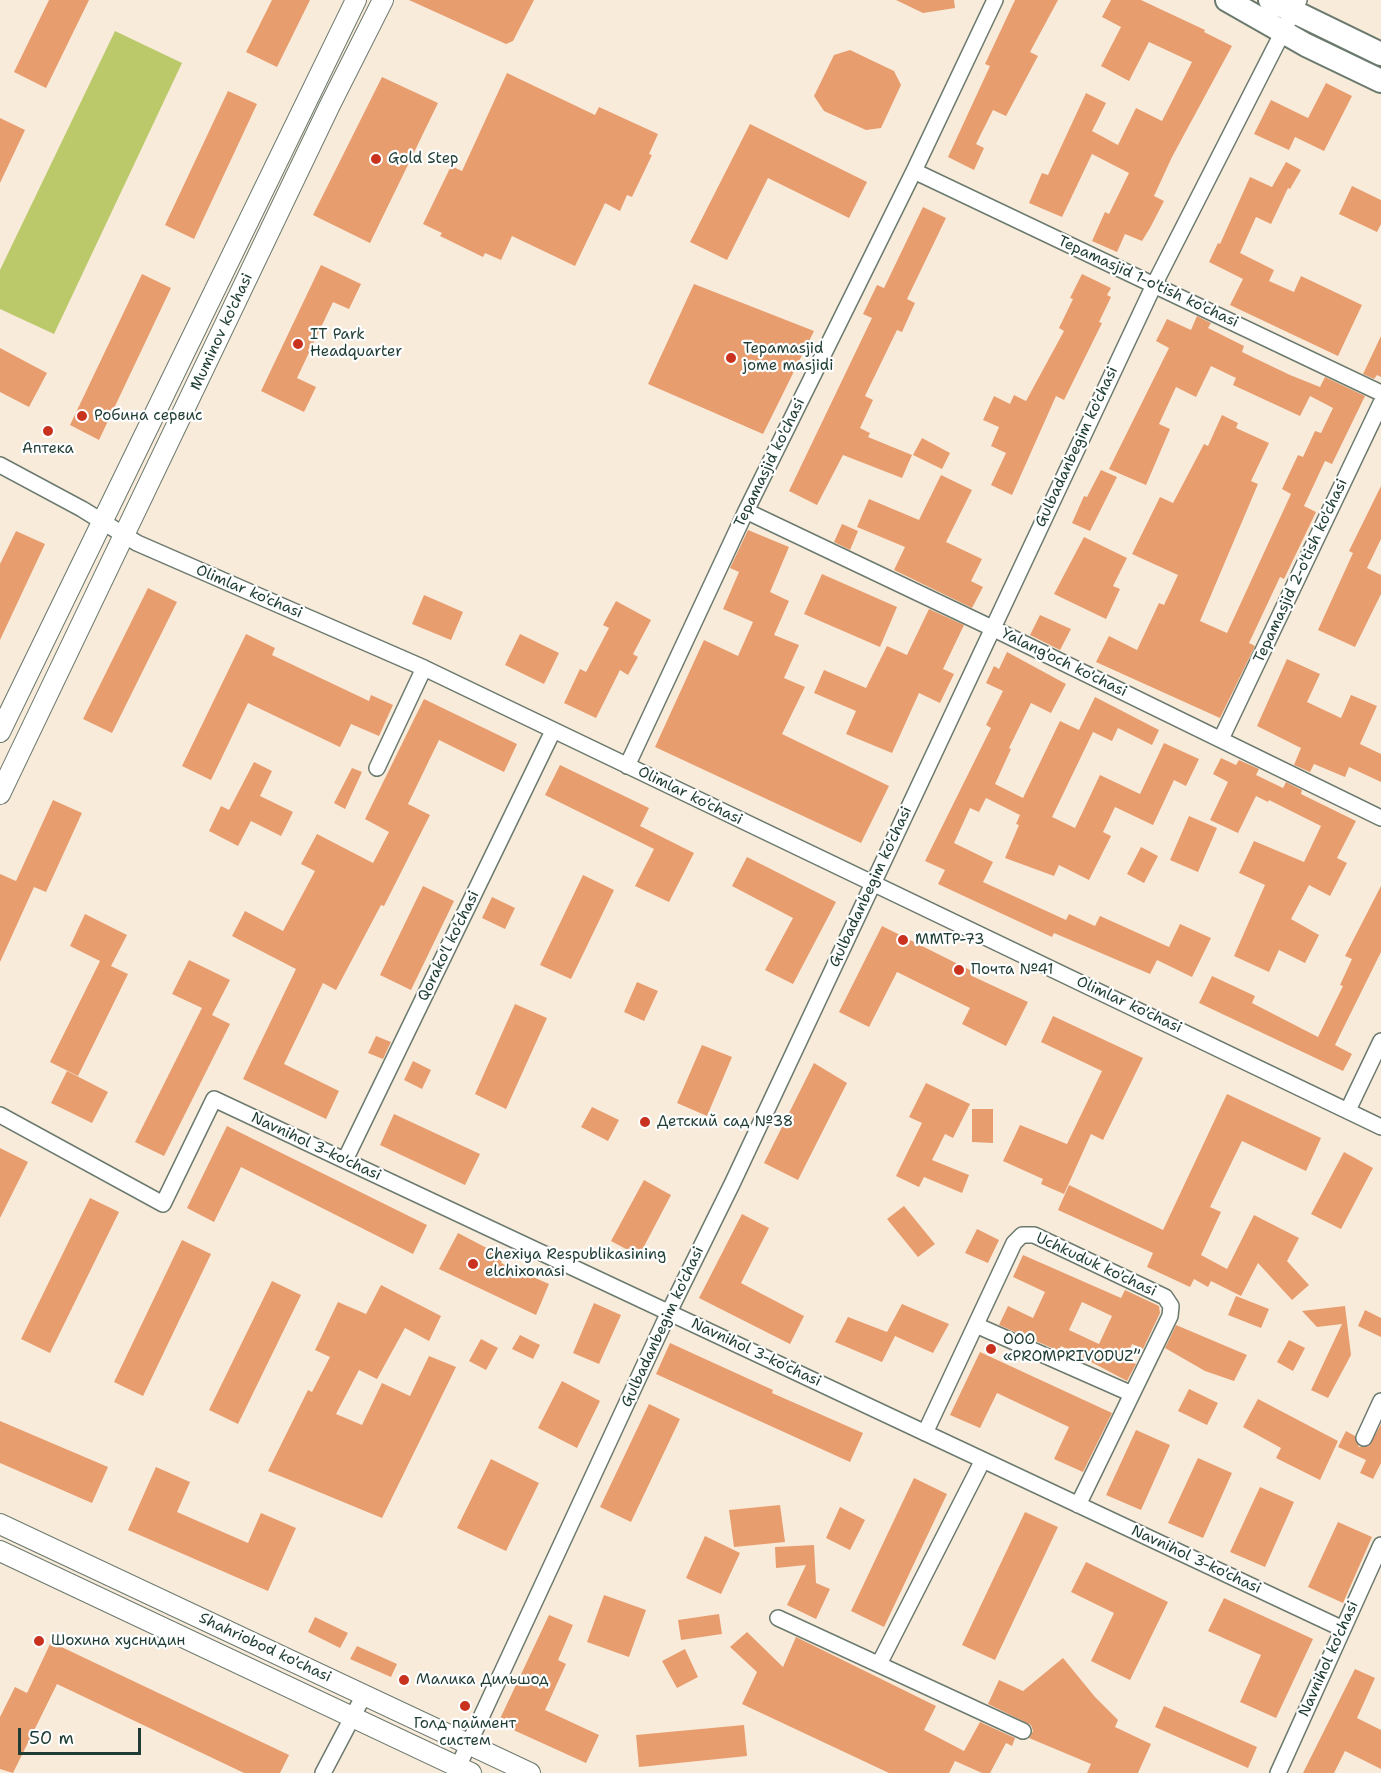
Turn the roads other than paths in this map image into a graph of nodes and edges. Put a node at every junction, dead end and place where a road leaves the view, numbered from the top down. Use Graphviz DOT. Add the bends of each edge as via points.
graph roads {
  1 [pos="356,0"];
  2 [pos="383,0"];
  3 [pos="995,0"];
  4 [pos="1227,0"];
  5 [pos="1270,0"];
  6 [pos="1296,6"];
  7 [pos="1281,32"];
  8 [pos="1381,54"];
  9 [pos="1381,81"];
  10 [pos="914,171"];
  11 [pos="1154,285"];
  12 [pos="1381,393"];
  13 [pos="1381,403"];
  14 [pos="0,465"];
  15 [pos="746,511"];
  16 [pos="101,523"];
  17 [pos="124,537"];
  18 [pos="992,628"];
  19 [pos="424,668"];
  20 [pos="553,731"];
  21 [pos="0,732"];
  22 [pos="1221,739"];
  23 [pos="627,766"];
  24 [pos="377,768"];
  25 [pos="0,794"];
  26 [pos="1381,818"];
  27 [pos="873,883"];
  28 [pos="1381,1041"];
  29 [pos="1348,1110"];
  30 [pos="0,1115"];
  31 [pos="1381,1127"];
  32 [pos="345,1160"];
  33 [pos="669,1312"];
  34 [pos="978,1326"];
  35 [pos="1132,1394"];
  36 [pos="1381,1401"];
  37 [pos="925,1433"];
  38 [pos="1364,1438"];
  39 [pos="983,1460"];
  40 [pos="1078,1504"];
  41 [pos="0,1524"];
  42 [pos="1381,1545"];
  43 [pos="0,1551"];
  44 [pos="778,1618"];
  45 [pos="1343,1629"];
  46 [pos="879,1664"];
  47 [pos="364,1695"];
  48 [pos="353,1718"];
  49 [pos="1023,1731"];
  50 [pos="468,1744"];
  51 [pos="465,1770"];
  52 [pos="323,1773"];
  53 [pos="530,1773"];
  54 [pos="1278,1773"];
  1 -- 16 [label="main road, Muminov ko'chasi"];
  2 -- 17 [label="main road, Muminov ko'chasi"];
  3 -- 10 [label="street, Tepamasjid ko'chasi"];
  4 -- 7 [label="main road"];
  5 -- 6 [label="main road"];
  6 -- 7 [label="street, Gulbadanbegim ko'chasi"];
  6 -- 8 [label="main road"];
  7 -- 9 [label="main road"];
  7 -- 11 [label="street, Gulbadanbegim ko'chasi"];
  10 -- 11 [label="street, Tepamasjid 1-o'tish ko'chasi"];
  10 -- 15 [label="street, Tepamasjid ko'chasi"];
  11 -- 12 [label="street, Tepamasjid 1-o'tish ko'chasi"];
  11 -- 18 [label="street, Gulbadanbegim ko'chasi"];
  13 -- 22 [label="street, Tepamasjid 2-o'tish ko'chasi"];
  14 -- 16 [label="street, Olimlar ko'chasi"];
  15 -- 18 [label="street, Yalang'och ko'chasi"];
  15 -- 23 [label="street, Tepamasjid ko'chasi"];
  16 -- 17 [label="street, Olimlar ko'chasi"];
  16 -- 21 [label="main road, Muminov ko'chasi"];
  17 -- 19 [label="street, Olimlar ko'chasi"];
  17 -- 25 [label="main road, Muminov ko'chasi"];
  18 -- 22 [label="street, Yalang'och ko'chasi"];
  18 -- 27 [label="street, Gulbadanbegim ko'chasi"];
  19 -- 20 [label="street, Olimlar ko'chasi"];
  19 -- 24 [label="street"];
  20 -- 23 [label="street, Olimlar ko'chasi"];
  20 -- 32 [label="street, Qorako'l ko'chasi"];
  22 -- 26 [label="street, Yalang'och ko'chasi"];
  23 -- 27 [label="street, Olimlar ko'chasi"];
  27 -- 29 [label="street, Olimlar ko'chasi"];
  27 -- 33 [label="street, Gulbadanbegim ko'chasi"];
  28 -- 29 [label="street"];
  29 -- 31 [label="street, Olimlar ko'chasi"];
  30 -- 32 [label="street, Navnihol 3-ko'chasi" via="163,1204 214,1099"];
  32 -- 33 [label="street, Navnihol 3-ko'chasi"];
  33 -- 37 [label="street, Navnihol 3-ko'chasi"];
  33 -- 50 [label="street, Gulbadanbegim ko'chasi"];
  34 -- 35 [label="street"];
  34 -- 35 [label="street, Uchkuduk ko'chasi" via="1014,1243 1022,1235 1034,1235 1165,1297 1171,1306 1170,1316"];
  34 -- 37 [label="street, Uchkuduk ko'chasi"];
  35 -- 40 [label="street, Uchkuduk ko'chasi"];
  36 -- 38 [label="street"];
  37 -- 39 [label="street, Navnihol 3-ko'chasi"];
  39 -- 40 [label="street, Navnihol 3-ko'chasi"];
  39 -- 46 [label="street"];
  40 -- 45 [label="street, Navnihol 3-ko'chasi"];
  41 -- 47 [label="main road, Shahriobod ko'chasi"];
  42 -- 45 [label="street, Navnihol ko'chasi"];
  43 -- 48 [label="main road, Shahriobod ko'chasi"];
  44 -- 46 [label="street"];
  45 -- 54 [label="street, Navnihol ko'chasi"];
  46 -- 49 [label="street"];
  47 -- 48 [label="street"];
  47 -- 50 [label="main road, Shahriobod ko'chasi"];
  48 -- 51 [label="main road, Shahriobod ko'chasi"];
  48 -- 52 [label="street"];
  50 -- 51 [label="street, Gulbadanbegim ko'chasi"];
  50 -- 53 [label="main road, Shahriobod ko'chasi"];
}
